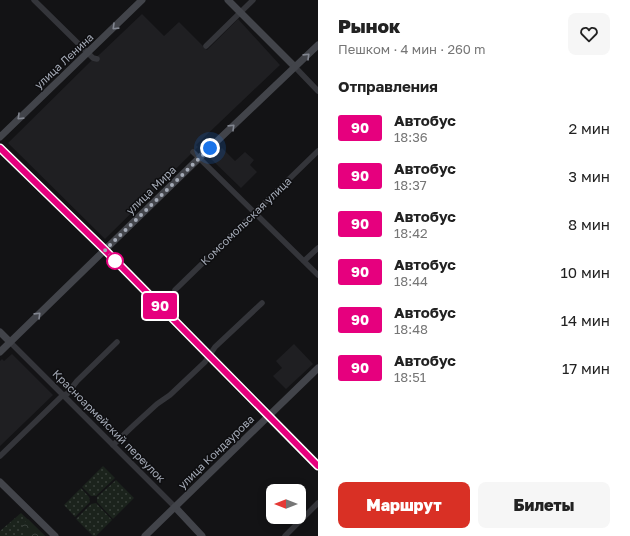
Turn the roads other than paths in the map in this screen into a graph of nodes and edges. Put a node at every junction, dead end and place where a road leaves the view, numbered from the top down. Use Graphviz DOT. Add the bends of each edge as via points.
graph roads {
  1 [pos="142,0"];
  2 [pos="228,0"];
  3 [pos="254,0"];
  4 [pos="36,1"];
  5 [pos="240,12"];
  6 [pos="318,45"];
  7 [pos="206,46"];
  8 [pos="88,53"];
  9 [pos="97,59"];
  10 [pos="295,67"];
  11 [pos="318,91"];
  12 [pos="0,137"];
  13 [pos="0,148"];
  14 [pos="318,151"];
  15 [pos="193,152"];
  16 [pos="199,158"];
  17 [pos="254,212"];
  18 [pos="318,248"];
  19 [pos="105,250"];
  20 [pos="304,261"];
  21 [pos="318,275"];
  22 [pos="175,290"];
  23 [pos="262,303"];
  24 [pos="0,332"];
  25 [pos="10,342"];
  26 [pos="117,342"];
  27 [pos="0,352"];
  28 [pos="210,356"];
  29 [pos="318,368"];
  30 [pos="64,395"];
  31 [pos="269,416"];
  32 [pos="113,445"];
  33 [pos="0,456"];
  34 [pos="318,466"];
  35 [pos="0,482"];
  36 [pos="318,503"];
  37 [pos="175,507"];
  38 [pos="55,536"];
  39 [pos="145,536"];
  40 [pos="202,536"];
  41 [pos="285,536"];
  1 -- 8 [label="street, улица Ленина, one-way"];
  2 -- 5 [label="street"];
  3 -- 5 [label="street"];
  4 -- 8 [label="street"];
  5 -- 7 [label="street"];
  5 -- 10 [label="street"];
  10 -- 6 [label="street, улица Мира, one-way"];
  8 -- 9 [label="street"];
  8 -- 12 [label="street, улица Ленина, one-way"];
  10 -- 11 [label="street"];
  16 -- 10 [label="street, улица Мира, one-way"];
  13 -- 19 [label="street"];
  14 -- 17 [label="street, Комсомольская улица"];
  15 -- 16 [label="street"];
  16 -- 17 [label="street"];
  16 -- 19 [label="street, улица Мира"];
  17 -- 20 [label="street"];
  17 -- 22 [label="street, Комсомольская улица"];
  18 -- 20 [label="street"];
  25 -- 19 [label="street, улица Мира, one-way"];
  19 -- 28 [label="street"];
  20 -- 21 [label="street"];
  23 -- 28 [label="street" via="215,347"];
  24 -- 25 [label="street, Красноармейский переулок"];
  25 -- 27 [label="street, улица Мира"];
  25 -- 30 [label="street, Красноармейский переулок"];
  26 -- 30 [label="street"];
  28 -- 31 [label="street"];
  28 -- 32 [label="street" via="174,392 157,404"];
  29 -- 31 [label="street, улица Кондаурова"];
  30 -- 32 [label="street, Красноармейский переулок"];
  30 -- 33 [label="street"];
  31 -- 34 [label="street"];
  31 -- 37 [label="street, улица Кондаурова"];
  32 -- 37 [label="street, Красноармейский переулок"];
  35 -- 38 [label="street"];
  36 -- 41 [label="street"];
  37 -- 39 [label="street, улица Кондаурова"];
  37 -- 40 [label="street, Красноармейский переулок"];
}
